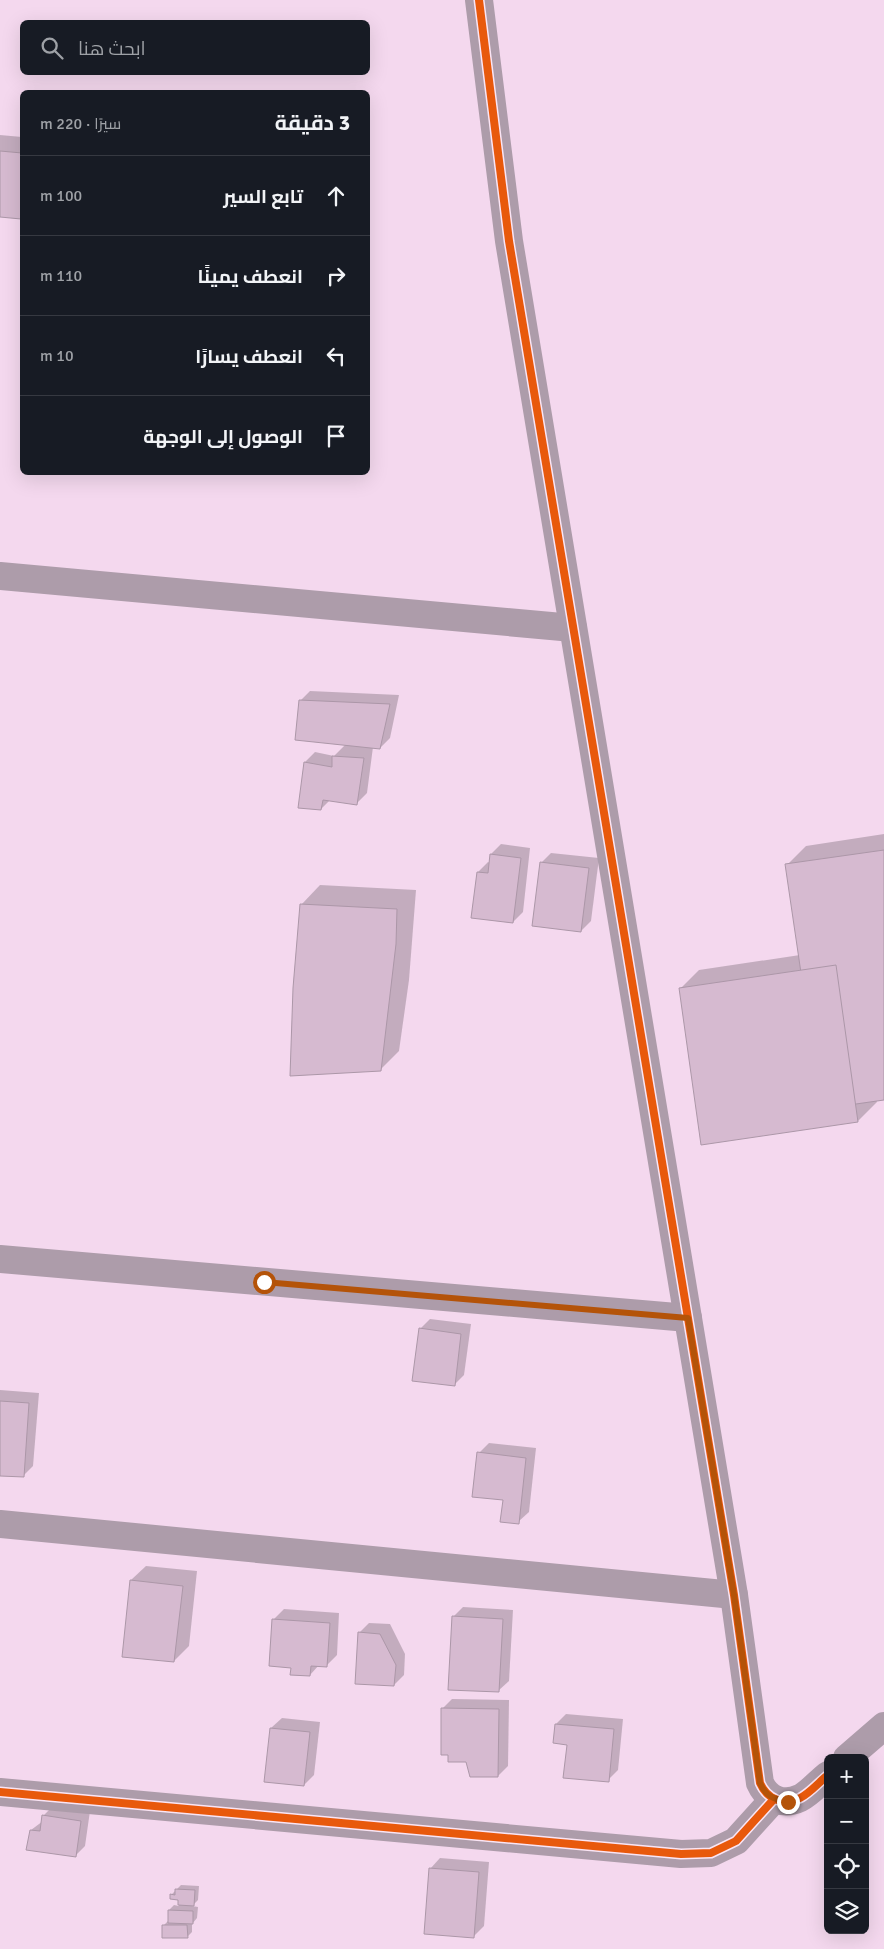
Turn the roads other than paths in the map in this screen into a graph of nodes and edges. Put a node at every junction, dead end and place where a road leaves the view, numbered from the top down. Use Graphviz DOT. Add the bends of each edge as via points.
graph roads {
  1 [pos="479,0"];
  2 [pos="0,576"];
  3 [pos="573,628"];
  4 [pos="0,1259"];
  5 [pos="688,1318"];
  6 [pos="0,1524"];
  7 [pos="734,1595"];
  8 [pos="884,1726"];
  9 [pos="852,1754"];
  10 [pos="824,1778"];
  11 [pos="0,1792"];
  12 [pos="774,1799"];
  1 -- 3 [label="street" via="509,241"];
  2 -- 3 [label="street"];
  3 -- 5 [label="street"];
  4 -- 5 [label="street"];
  5 -- 7 [label="street"];
  6 -- 7 [label="street"];
  7 -- 12 [label="street" via="760,1783 764,1793"];
  8 -- 9 [label="street"];
  10 -- 12 [label="street" via="801,1798 788,1802"];
  11 -- 12 [label="street" via="681,1854 710,1853 736,1841"];
}
